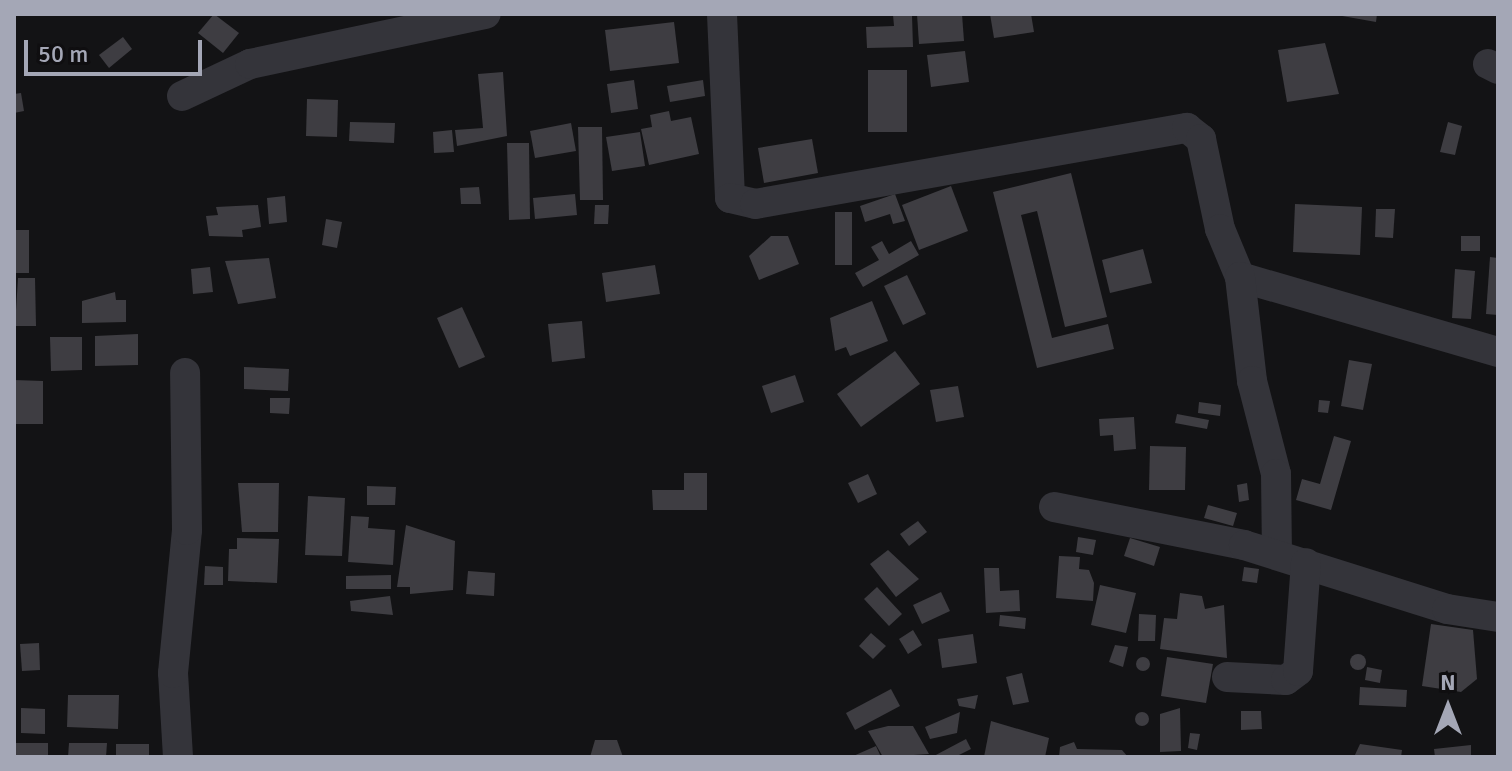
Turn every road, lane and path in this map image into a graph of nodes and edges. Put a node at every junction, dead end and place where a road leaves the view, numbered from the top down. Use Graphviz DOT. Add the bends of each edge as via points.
graph roads {
  1 [pos="486,14"];
  2 [pos="722,14"];
  3 [pos="182,96"];
  4 [pos="1240,277"];
  5 [pos="1498,352"];
  6 [pos="185,373"];
  7 [pos="1054,507"];
  8 [pos="1277,555"];
  9 [pos="1306,563"];
  10 [pos="1498,617"];
  11 [pos="1227,677"];
  12 [pos="178,757"];
  1 -- 3 [label="street" via="250,64"];
  2 -- 4 [label="street" via="730,198 755,204 1187,128 1201,139 1220,229"];
  4 -- 5 [label="street"];
  4 -- 8 [label="street" via="1252,381 1276,474"];
  6 -- 12 [label="street" via="187,530 173,673"];
  7 -- 8 [label="street"];
  8 -- 9 [label="street"];
  9 -- 10 [label="street" via="1447,609"];
  9 -- 11 [label="street" via="1298,671 1286,680"];
}
